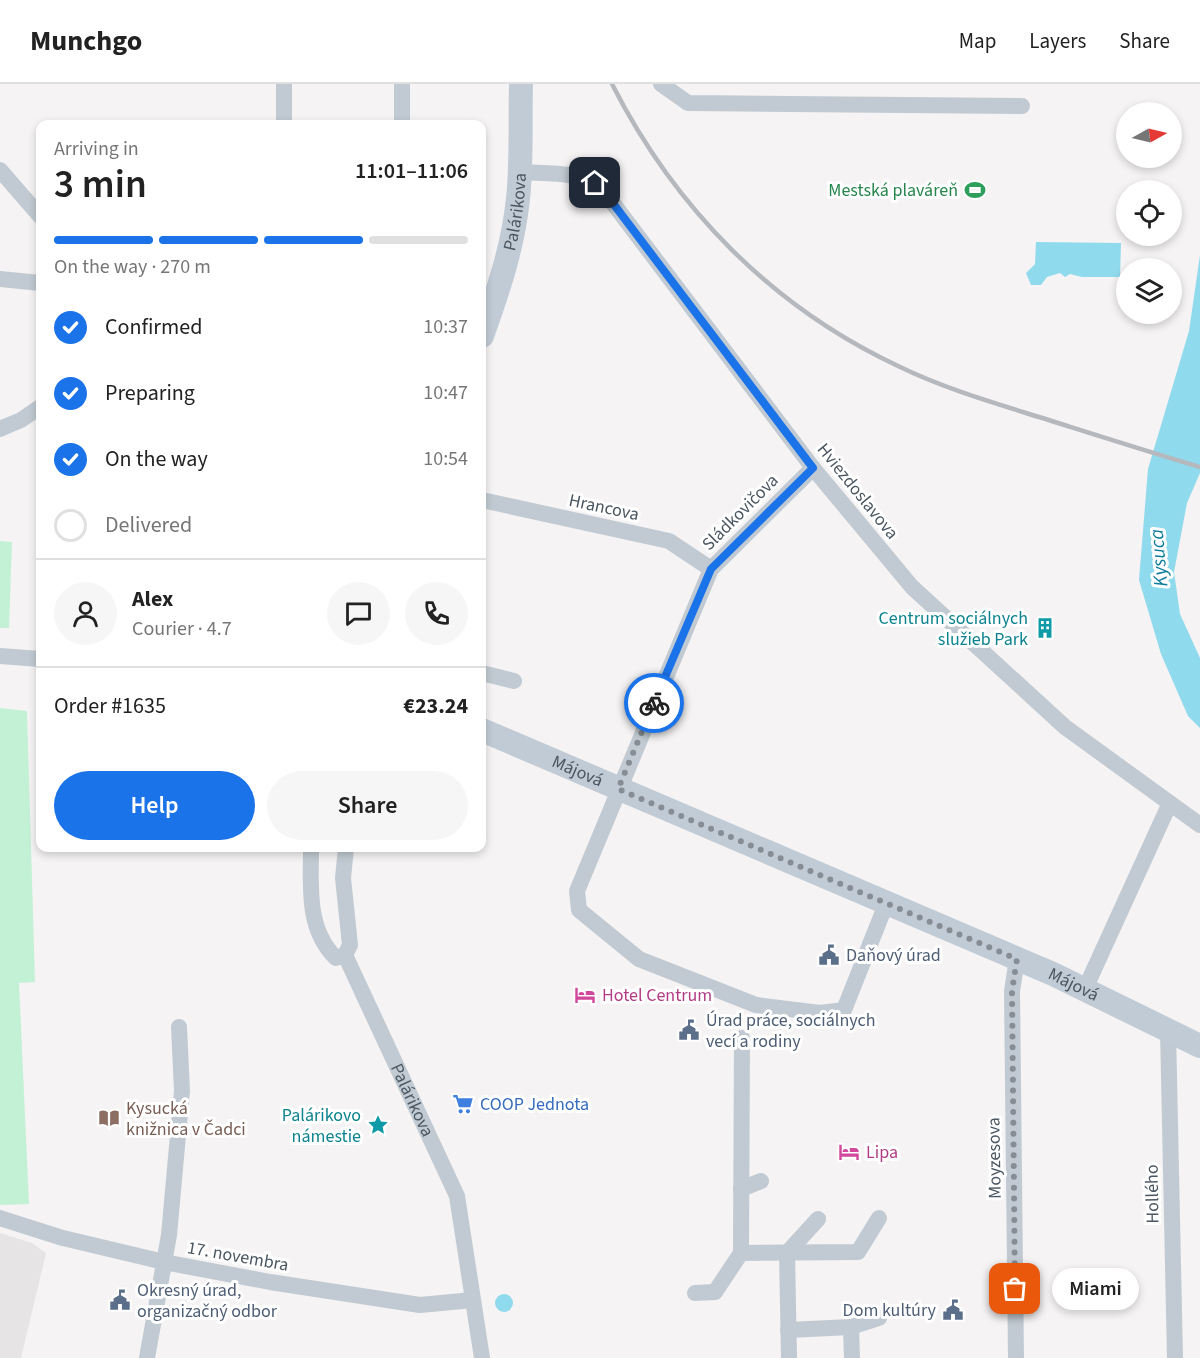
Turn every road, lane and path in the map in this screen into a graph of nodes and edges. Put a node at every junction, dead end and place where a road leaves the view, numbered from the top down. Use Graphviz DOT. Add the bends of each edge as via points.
graph roads {
  1 [pos="284,84"];
  2 [pos="402,84"];
  3 [pos="521,84"];
  4 [pos="661,84"];
  5 [pos="1022,106"];
  6 [pos="284,120"];
  7 [pos="402,120"];
  8 [pos="0,170"];
  9 [pos="519,172"];
  10 [pos="36,211"];
  11 [pos="0,279"];
  12 [pos="36,283"];
  13 [pos="486,324"];
  14 [pos="36,409"];
  15 [pos="0,429"];
  16 [pos="813,468"];
  17 [pos="486,503"];
  18 [pos="711,569"];
  19 [pos="0,656"];
  20 [pos="36,659"];
  21 [pos="486,674"];
  22 [pos="514,681"];
  23 [pos="486,732"];
  24 [pos="618,789"];
  25 [pos="1169,805"];
  26 [pos="1200,825"];
  27 [pos="311,852"];
  28 [pos="346,852"];
  29 [pos="886,904"];
  30 [pos="345,955"];
  31 [pos="1017,959"];
  32 [pos="1085,988"];
  33 [pos="179,1028"];
  34 [pos="1168,1030"];
  35 [pos="742,1038"];
  36 [pos="1200,1046"];
  37 [pos="761,1181"];
  38 [pos="741,1189"];
  39 [pos="0,1218"];
  40 [pos="879,1218"];
  41 [pos="818,1219"];
  42 [pos="741,1253"];
  43 [pos="787,1253"];
  44 [pos="164,1262"];
  45 [pos="695,1293"];
  46 [pos="473,1300"];
  47 [pos="879,1318"];
  48 [pos="852,1327"];
  49 [pos="788,1330"];
  50 [pos="147,1358"];
  51 [pos="482,1358"];
  52 [pos="789,1358"];
  53 [pos="852,1358"];
  54 [pos="1016,1358"];
  55 [pos="1175,1358"];
  1 -- 6 [label="street"];
  2 -- 7 [label="street"];
  3 -- 9 [label="main road, Palárikova"];
  4 -- 5 [label="street" via="688,103"];
  8 -- 10 [label="street"];
  9 -- 13 [label="main road, Palárikova" via="510,250"];
  9 -- 16 [label="street, Hviezdoslavova" via="563,174 595,183"];
  11 -- 12 [label="street"];
  14 -- 15 [label="street"];
  16 -- 18 [label="street, Sládkovičova"];
  16 -- 25 [label="street, Hviezdoslavova" via="912,587 1065,727"];
  17 -- 18 [label="street, Hrancova" via="669,541"];
  18 -- 24 [label="street, Sládkovičova"];
  19 -- 20 [label="street"];
  21 -- 22 [label="street"];
  23 -- 24 [label="main road, Májová"];
  24 -- 29 [label="main road, Májová"];
  24 -- 29 [label="street, Sládkovičova" via="577,891 579,910 639,959 756,1005 820,1012 844,1010"];
  25 -- 26 [label="street, Hviezdoslavova"];
  25 -- 32 [label="street"];
  27 -- 30 [label="street" via="312,910 323,945 336,958"];
  28 -- 30 [label="street" via="350,945"];
  29 -- 31 [label="main road, Májová"];
  30 -- 46 [label="street, Palárikova" via="457,1196"];
  31 -- 32 [label="main road, Májová"];
  31 -- 54 [label="street, Moyzesova" via="1012,991"];
  32 -- 34 [label="main road, Májová"];
  33 -- 44 [label="street" via="182,1091"];
  34 -- 36 [label="main road, Májová"];
  34 -- 55 [label="street, Hollého"];
  35 -- 38 [label="street"];
  37 -- 38 [label="street"];
  38 -- 42 [label="street"];
  39 -- 44 [label="street, 17. novembra"];
  40 -- 43 [label="street" via="858,1252"];
  41 -- 43 [label="street"];
  42 -- 43 [label="street"];
  42 -- 45 [label="street" via="715,1292"];
  43 -- 49 [label="street"];
  44 -- 46 [label="street, 17. novembra" via="420,1305"];
  44 -- 50 [label="street"];
  46 -- 51 [label="street, Palárikova"];
  47 -- 48 [label="street"];
  48 -- 49 [label="street"];
  48 -- 53 [label="street"];
  49 -- 52 [label="street"];
}
